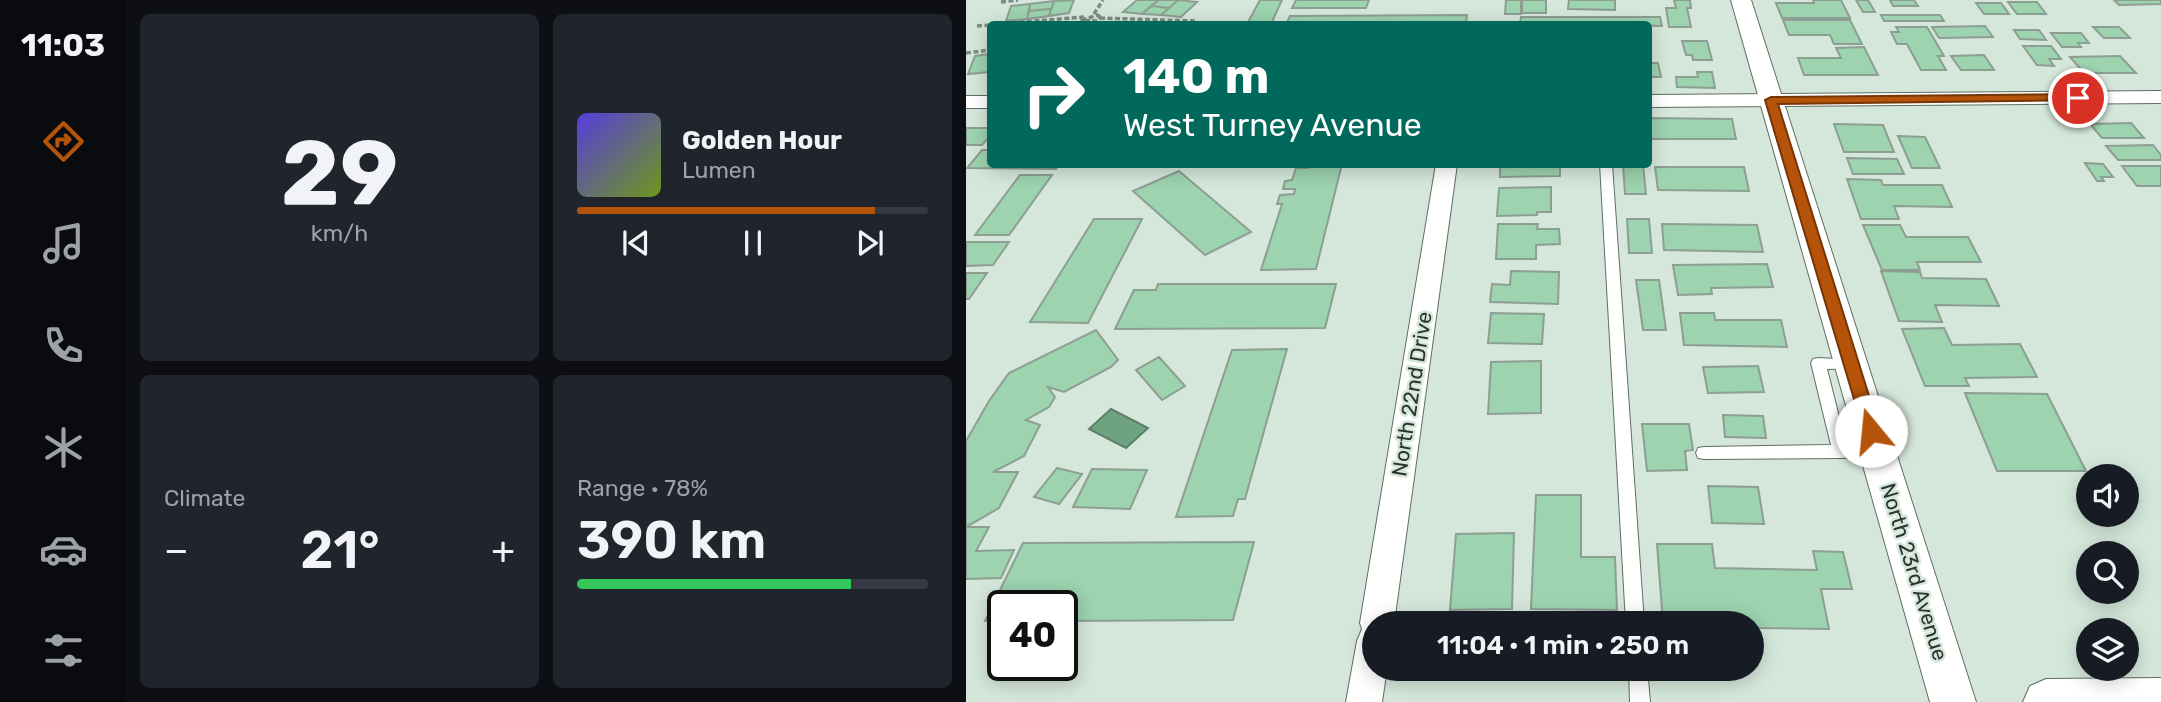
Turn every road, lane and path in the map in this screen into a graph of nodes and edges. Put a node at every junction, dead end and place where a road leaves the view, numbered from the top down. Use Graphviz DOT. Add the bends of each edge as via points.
graph roads {
  1 [pos="1018,0"];
  2 [pos="1103,0"];
  3 [pos="1741,0"];
  4 [pos="1001,2"];
  5 [pos="1093,15"];
  6 [pos="1084,17"];
  7 [pos="1100,18"];
  8 [pos="1034,21"];
  9 [pos="1083,21"];
  10 [pos="1092,21"];
  11 [pos="1195,21"];
  12 [pos="987,25"];
  13 [pos="977,26"];
  14 [pos="987,50"];
  15 [pos="966,52"];
  16 [pos="2161,97"];
  17 [pos="1771,100"];
  18 [pos="1652,101"];
  19 [pos="966,102"];
  20 [pos="987,102"];
  21 [pos="1446,168"];
  22 [pos="1606,168"];
  23 [pos="1851,364"];
  24 [pos="1877,451"];
  25 [pos="1840,452"];
  26 [pos="1704,453"];
  27 [pos="1379,611"];
  28 [pos="1634,611"];
  29 [pos="1367,681"];
  30 [pos="1639,681"];
  31 [pos="2161,701"];
  32 [pos="1364,702"];
  33 [pos="1640,702"];
  34 [pos="1953,702"];
  35 [pos="2046,702"];
  1 -- 4 [label="path"];
  2 -- 5 [label="path"];
  3 -- 17 [label="street, North 23rd Avenue"];
  5 -- 6 [label="path"];
  5 -- 7 [label="path"];
  6 -- 8 [label="path"];
  6 -- 9 [label="path"];
  7 -- 10 [label="path"];
  7 -- 11 [label="path"];
  12 -- 13 [label="path"];
  14 -- 15 [label="path"];
  16 -- 17 [label="street"];
  17 -- 18 [label="street"];
  17 -- 23 [label="street, North 23rd Avenue"];
  19 -- 20 [label="street"];
  21 -- 27 [label="street, North 22nd Drive"];
  22 -- 28 [label="lane"];
  23 -- 24 [label="street, North 23rd Avenue"];
  23 -- 25 [label="lane" via="1818,363"];
  24 -- 25 [label="lane"];
  24 -- 34 [label="street, North 23rd Avenue"];
  25 -- 26 [label="lane"];
  29 -- 32 [label="street"];
  30 -- 33 [label="lane"];
  31 -- 35 [label="street"];
}
